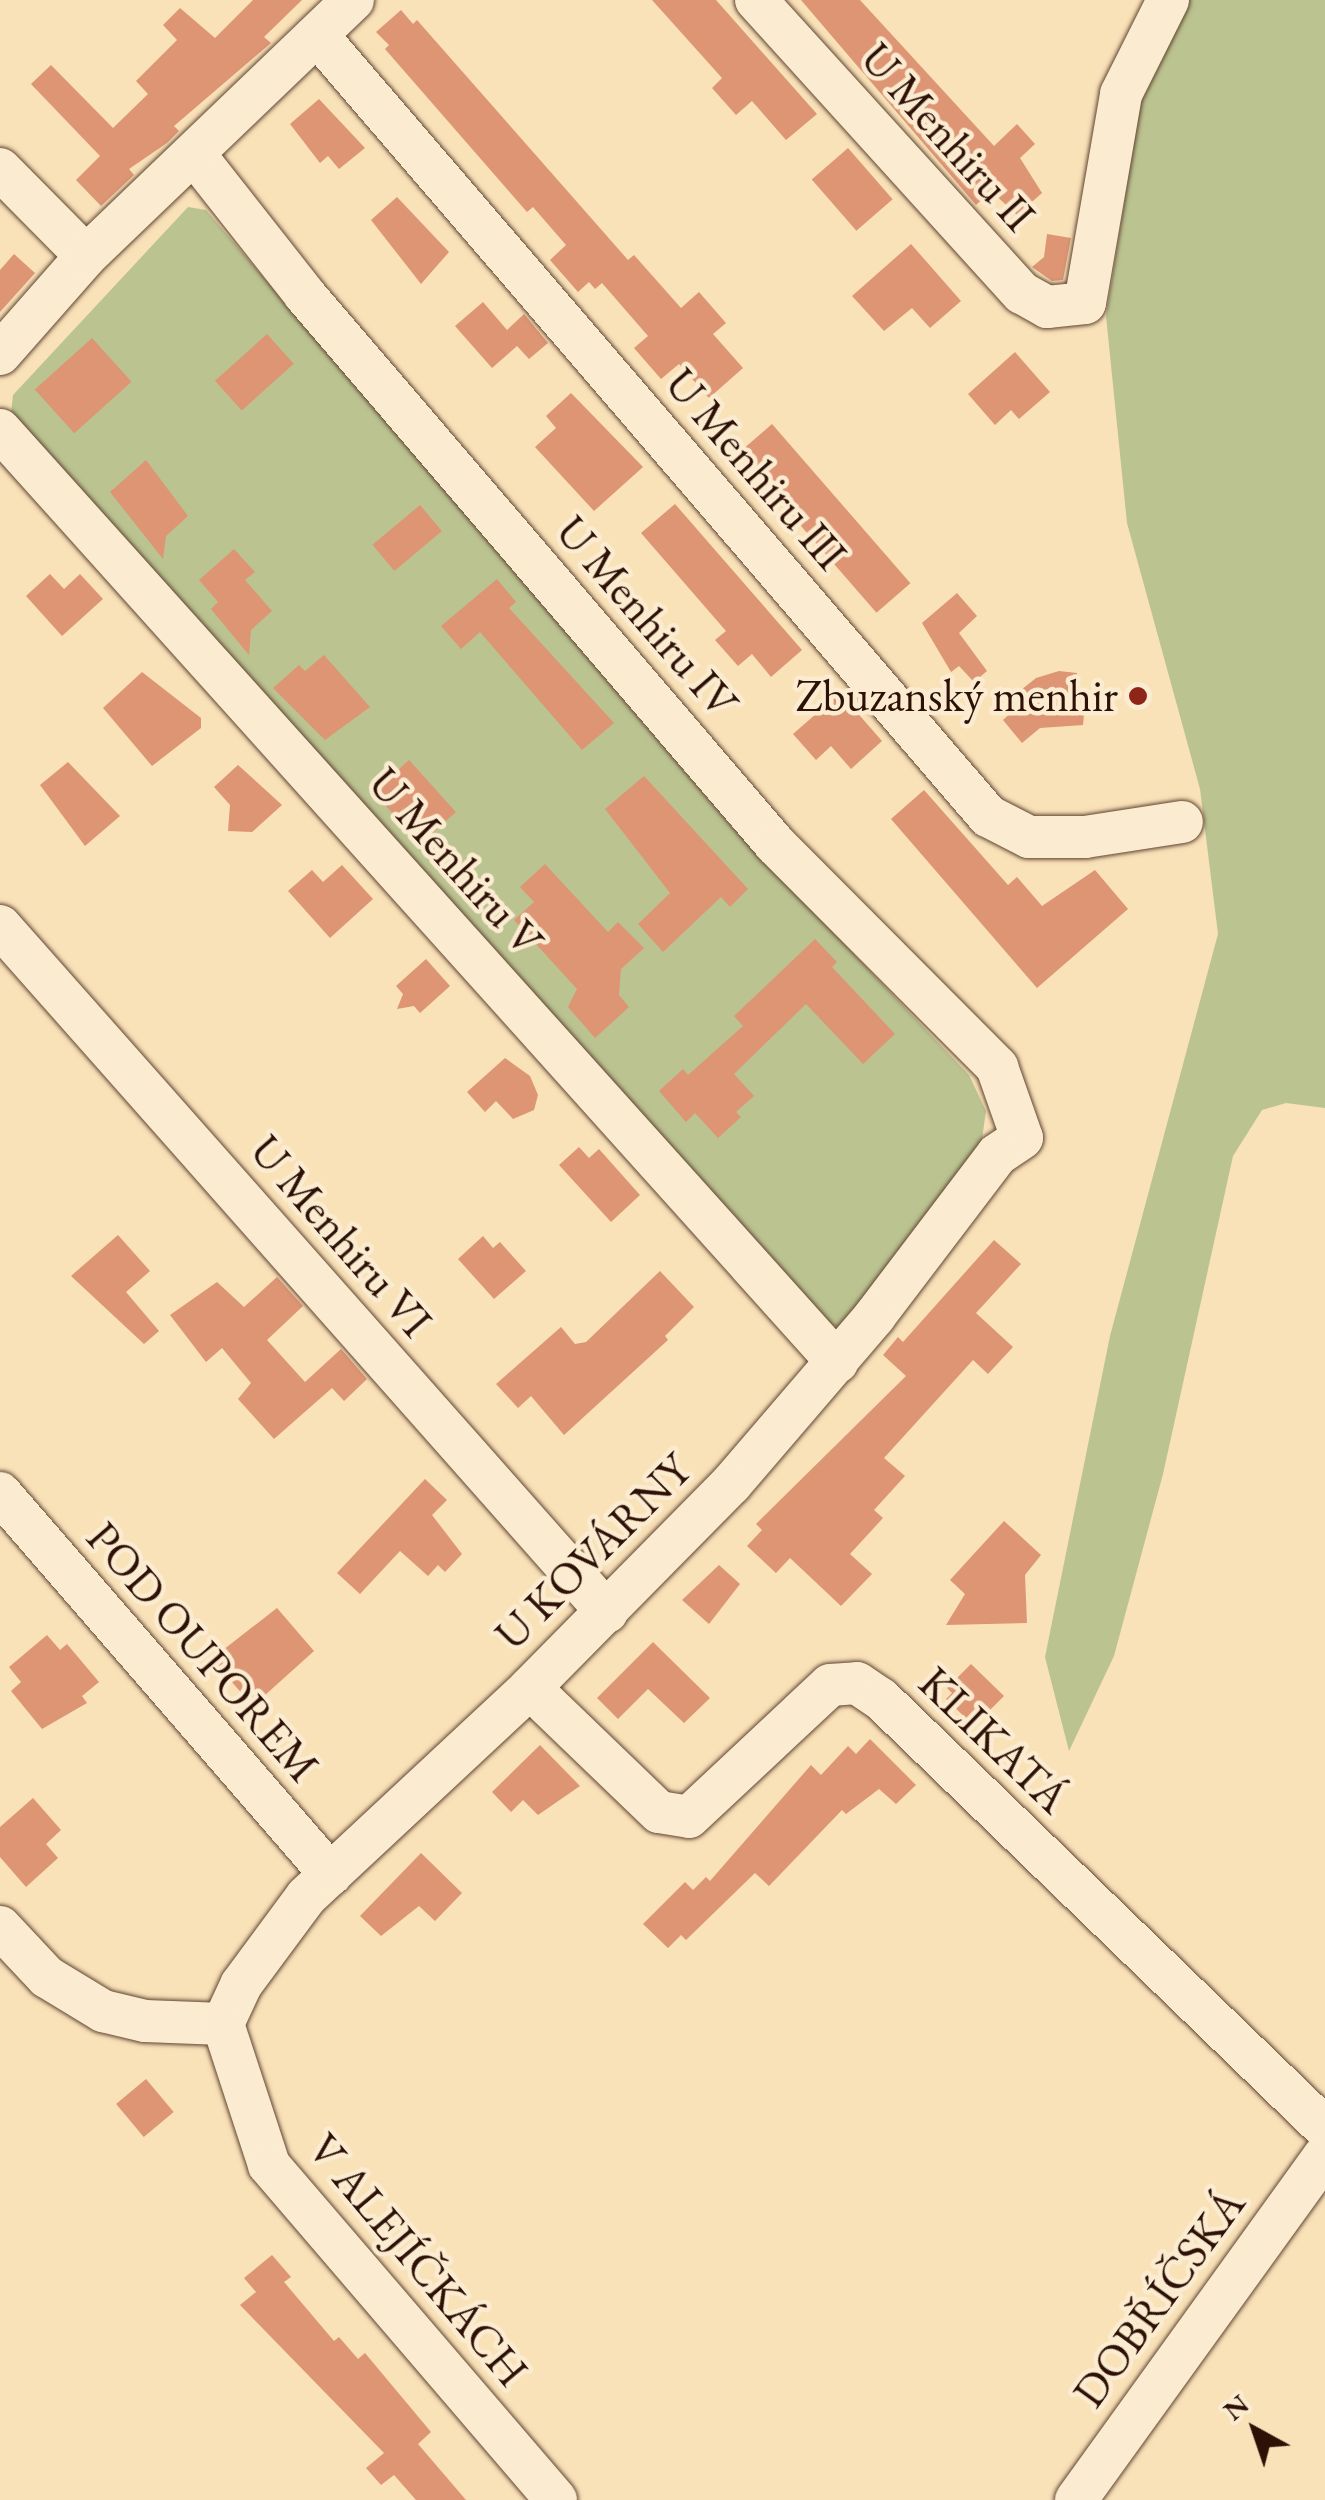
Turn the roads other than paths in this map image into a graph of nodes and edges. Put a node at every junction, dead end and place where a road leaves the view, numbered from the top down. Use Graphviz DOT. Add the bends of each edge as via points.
graph roads {
  1 [pos="353,0"];
  2 [pos="756,0"];
  3 [pos="1168,0"];
  4 [pos="317,36"];
  5 [pos="195,155"];
  6 [pos="0,169"];
  7 [pos="86,256"];
  8 [pos="0,354"];
  9 [pos="0,430"];
  10 [pos="1182,822"];
  11 [pos="0,926"];
  12 [pos="1022,1138"];
  13 [pos="837,1362"];
  14 [pos="0,1493"];
  15 [pos="607,1612"];
  16 [pos="530,1688"];
  17 [pos="331,1875"];
  18 [pos="0,1928"];
  19 [pos="222,2024"];
  20 [pos="1325,2128"];
  21 [pos="1325,2155"];
  22 [pos="556,2500"];
  23 [pos="1076,2500"];
  1 -- 4 [label="street"];
  2 -- 3 [label="street, U Menhiru Ⅱ" via="1022,293 1047,307 1085,303 1122,94"];
  4 -- 5 [label="street"];
  4 -- 10 [label="street, U Menhiru Ⅲ" via="988,816 1029,837 1085,837"];
  5 -- 7 [label="street"];
  5 -- 12 [label="street, U Menhiru Ⅳ" via="306,295 776,844 997,1068"];
  6 -- 7 [label="street"];
  7 -- 8 [label="street"];
  9 -- 13 [label="street, U Menhiru Ⅴ"];
  11 -- 15 [label="street, U Menhiru Ⅵ"];
  12 -- 13 [label="street, U KOVÁRNY" via="997,1154"];
  13 -- 15 [label="street, U KOVÁRNY"];
  14 -- 17 [label="street, POD OUPOREM"];
  15 -- 16 [label="street, U KOVÁRNY"];
  16 -- 17 [label="street, U KOVÁRNY"];
  16 -- 20 [label="street, KLIKATÁ" via="659,1812 688,1817 830,1685 857,1683 881,1698"];
  17 -- 19 [label="street, U KOVÁRNY" via="240,1986"];
  18 -- 19 [label="street" via="46,1977 103,2011 145,2022"];
  19 -- 22 [label="street, V ALEJÍČKÁCH" via="269,2165"];
  21 -- 23 [label="street, DOBŘÍČSKÁ"];
}
